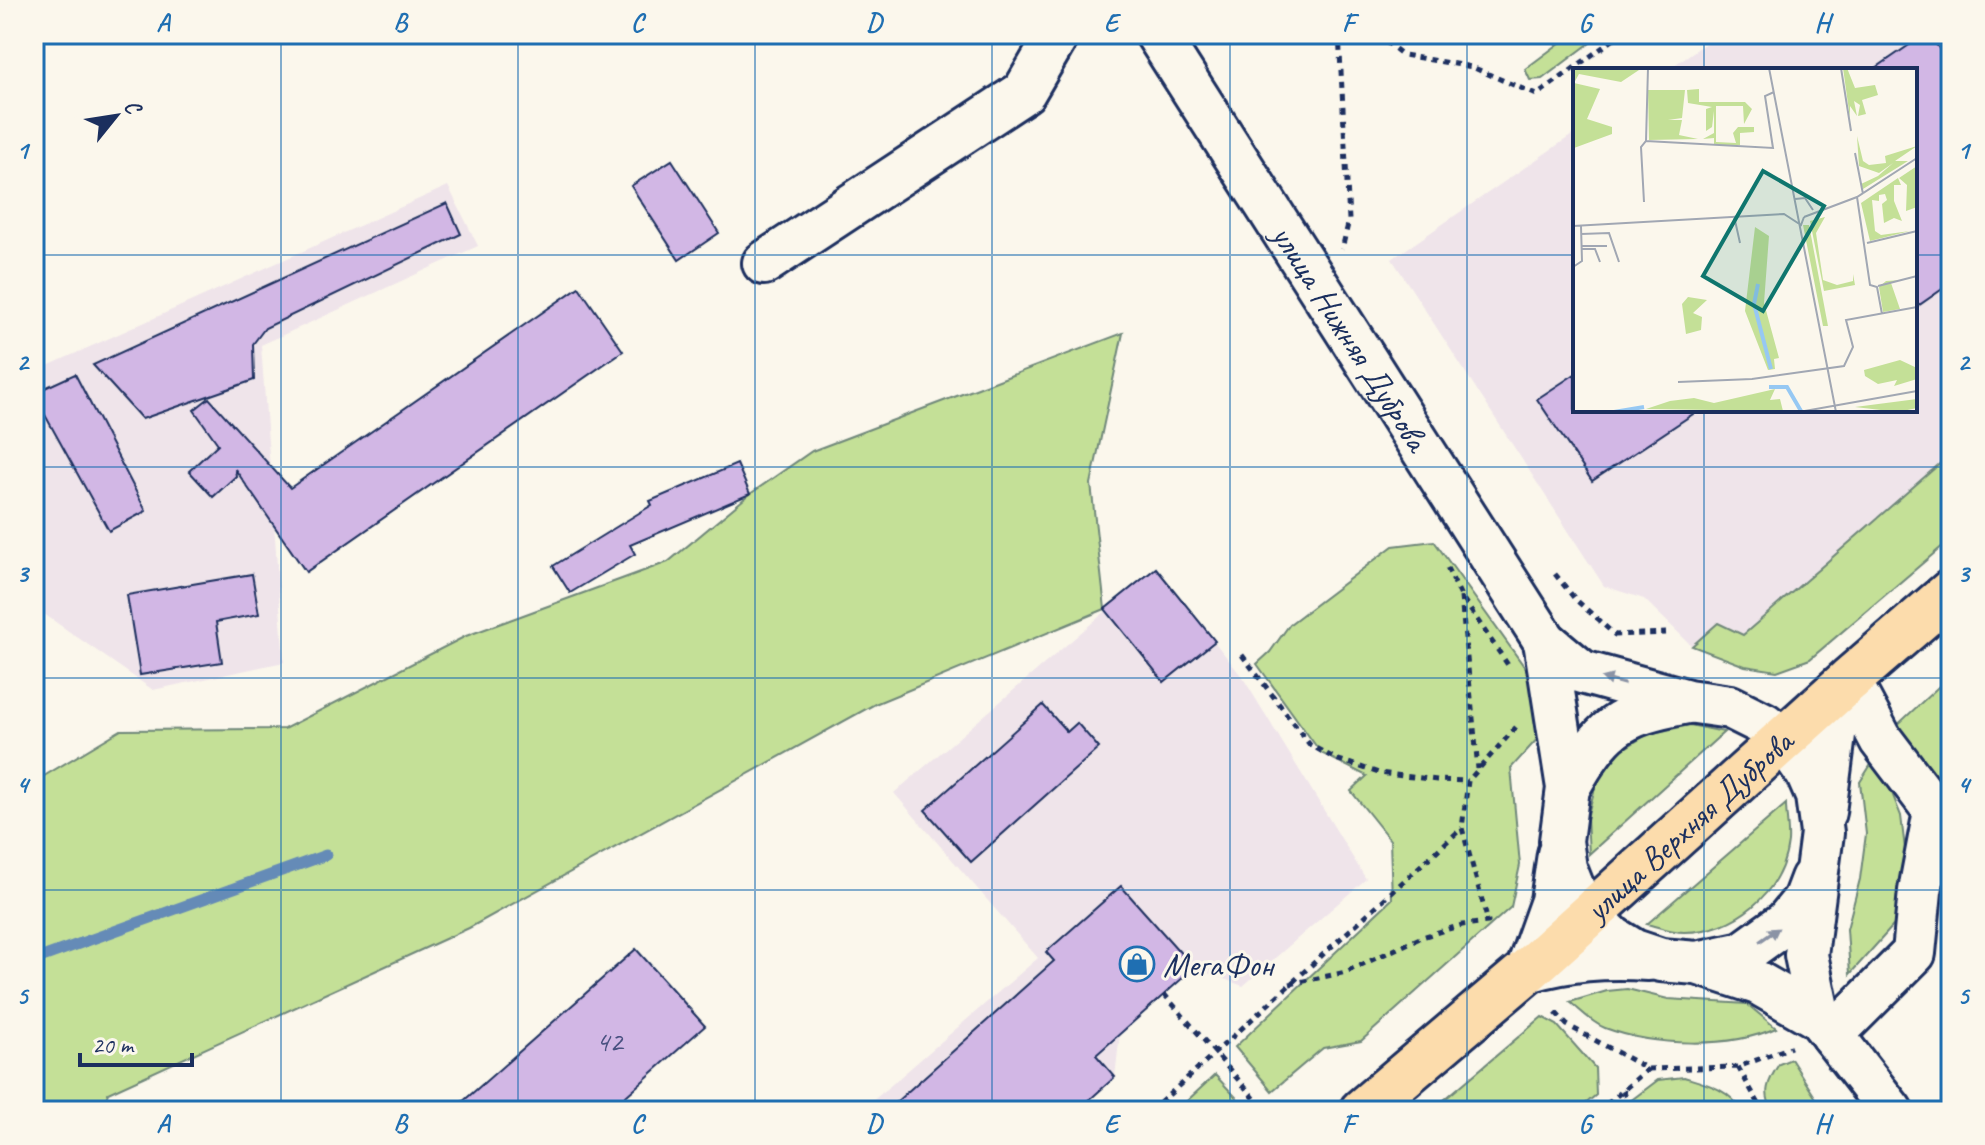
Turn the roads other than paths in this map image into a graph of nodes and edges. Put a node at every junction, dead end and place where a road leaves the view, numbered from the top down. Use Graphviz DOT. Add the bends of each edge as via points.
graph roads {
  1 [pos="1058,34"];
  2 [pos="1157,34"];
  3 [pos="764,263"];
  4 [pos="1951,592"];
  5 [pos="1545,641"];
  6 [pos="1849,680"];
  7 [pos="1688,701"];
  8 [pos="1730,707"];
  9 [pos="1784,740"];
  10 [pos="1568,788"];
  11 [pos="1561,841"];
  12 [pos="1819,851"];
  13 [pos="1590,915"];
  14 [pos="1679,962"];
  15 [pos="1527,971"];
  16 [pos="1825,1026"];
  17 [pos="1362,1111"];
  18 [pos="1891,1111"];
  1 -- 3 [label="street" via="1024,92"];
  2 -- 5 [label="street, улица Нижняя Дуброва"];
  4 -- 6 [label="main road, улица Верхняя Дуброва"];
  7 -- 5 [label="street, улица Нижняя Дуброва, one-way" via="1582,672"];
  5 -- 10 [label="street, улица Нижняя Дуброва"];
  6 -- 8 [label="street, улица Верхняя Дуброва" via="1797,704"];
  6 -- 9 [label="main road, улица Верхняя Дуброва"];
  6 -- 12 [label="street, улица Верхняя Дуброва" via="1835,727"];
  6 -- 16 [label="street" via="1881,740 1935,811 1914,953"];
  7 -- 8 [label="street, улица Нижняя Дуброва"];
  7 -- 10 [label="street" via="1645,710 1606,732"];
  8 -- 9 [label="street, улица Нижняя Дуброва"];
  9 -- 12 [label="street, улица Нижняя Дуброва" via="1817,796"];
  9 -- 13 [label="main road, улица Верхняя Дуброва"];
  10 -- 11 [label="street, улица Нижняя Дуброва"];
  11 -- 13 [label="street, улица Нижняя Дуброва" via="1574,891"];
  11 -- 15 [label="street, улица Верхняя Дуброва" via="1552,901"];
  14 -- 12 [label="street, улица Верхняя Дуброва, one-way" via="1743,953 1786,922 1804,900"];
  12 -- 16 [label="street, улица Нижняя Дуброва" via="1806,955"];
  13 -- 14 [label="street, улица Нижняя Дуброва" via="1634,951"];
  13 -- 15 [label="main road, улица Верхняя Дуброва"];
  14 -- 15 [label="street, улица Верхняя Дуброва" via="1607,957"];
  14 -- 16 [label="street, улица Нижняя Дуброва" via="1758,983"];
  15 -- 17 [label="main road, улица Верхняя Дуброва"];
  16 -- 18 [label="street, улица Нижняя Дуброва"];
}
